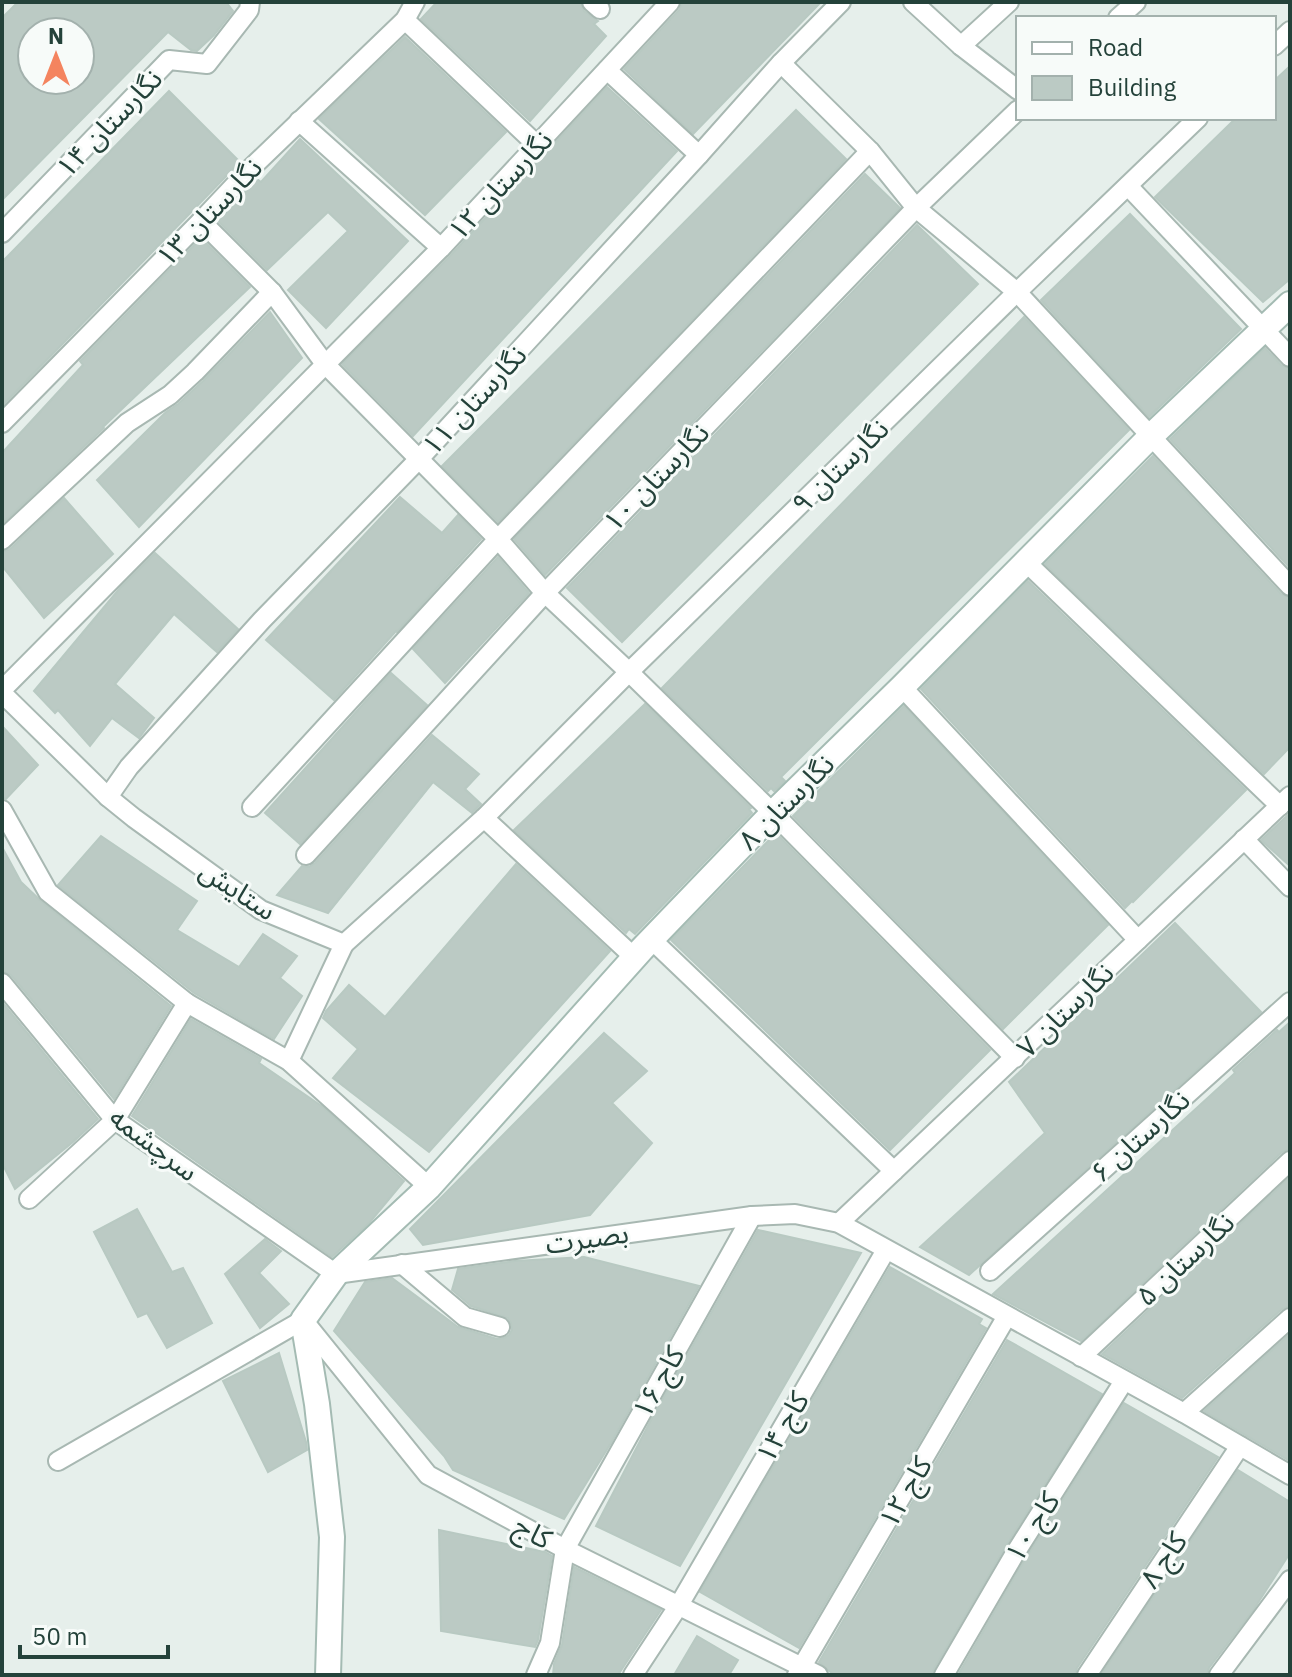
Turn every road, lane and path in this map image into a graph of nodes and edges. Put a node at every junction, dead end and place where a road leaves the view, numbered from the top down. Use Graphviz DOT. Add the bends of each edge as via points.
graph roads {
  1 [pos="250,2"];
  2 [pos="415,2"];
  3 [pos="670,2"];
  4 [pos="841,2"];
  5 [pos="913,2"];
  6 [pos="1009,2"];
  7 [pos="1136,2"];
  8 [pos="1120,16"];
  9 [pos="405,20"];
  10 [pos="961,46"];
  11 [pos="781,63"];
  12 [pos="607,70"];
  13 [pos="1016,88"];
  14 [pos="1016,112"];
  15 [pos="1196,120"];
  16 [pos="299,121"];
  17 [pos="537,145"];
  18 [pos="870,151"];
  19 [pos="699,155"];
  20 [pos="1128,186"];
  21 [pos="916,208"];
  22 [pos="201,221"];
  23 [pos="4,228"];
  24 [pos="441,248"];
  25 [pos="272,292"];
  26 [pos="1017,292"];
  27 [pos="1290,304"];
  28 [pos="1264,328"];
  29 [pos="1290,357"];
  30 [pos="325,364"];
  31 [pos="2,423"];
  32 [pos="1150,437"];
  33 [pos="419,459"];
  34 [pos="498,539"];
  35 [pos="2,540"];
  36 [pos="1027,563"];
  37 [pos="1290,586"];
  38 [pos="545,593"];
  39 [pos="629,672"];
  40 [pos="902,687"];
  41 [pos="2,691"];
  42 [pos="108,797"];
  43 [pos="1285,801"];
  44 [pos="252,807"];
  45 [pos="2,810"];
  46 [pos="773,813"];
  47 [pos="484,818"];
  48 [pos="1244,839"];
  49 [pos="306,855"];
  50 [pos="1290,887"];
  51 [pos="652,940"];
  52 [pos="1138,940"];
  53 [pos="344,944"];
  54 [pos="635,958"];
  55 [pos="2,983"];
  56 [pos="1290,1002"];
  57 [pos="187,1003"];
  58 [pos="1015,1058"];
  59 [pos="289,1061"];
  60 [pos="115,1120"];
  61 [pos="1290,1161"];
  62 [pos="894,1171"];
  63 [pos="429,1187"];
  64 [pos="29,1199"];
  65 [pos="752,1216"];
  66 [pos="839,1223"];
  67 [pos="886,1250"];
  68 [pos="402,1264"];
  69 [pos="990,1271"];
  70 [pos="336,1274"];
  71 [pos="1007,1316"];
  72 [pos="1290,1318"];
  73 [pos="303,1320"];
  74 [pos="500,1327"];
  75 [pos="1081,1357"];
  76 [pos="1124,1381"];
  77 [pos="1184,1413"];
  78 [pos="1240,1446"];
  79 [pos="58,1461"];
  80 [pos="1290,1475"];
  81 [pos="565,1549"];
  82 [pos="1290,1580"];
  83 [pos="679,1605"];
  84 [pos="806,1672"];
  85 [pos="328,1675"];
  86 [pos="536,1675"];
  87 [pos="633,1675"];
  88 [pos="944,1675"];
  89 [pos="1087,1675"];
  90 [pos="1219,1675"];
  1 -- 23 [label="street, نگارستان ۱۴" via="207,64 169,60"];
  2 -- 9 [label="street, نگارستان ۱۳"];
  3 -- 12 [label="street, نگارستان ۱۲"];
  4 -- 11 [label="street, نگارستان ۱۱"];
  5 -- 10 [label="street"];
  6 -- 10 [label="street"];
  7 -- 8 [label="street"];
  9 -- 16 [label="street, نگارستان ۱۳"];
  9 -- 17 [label="street"];
  10 -- 13 [label="street"];
  11 -- 18 [label="street"];
  11 -- 19 [label="street, نگارستان ۱۱"];
  12 -- 17 [label="street, نگارستان ۱۲"];
  12 -- 19 [label="street"];
  14 -- 21 [label="street, نگارستان ۱۰"];
  15 -- 20 [label="street, نگارستان ۹"];
  16 -- 22 [label="street, نگارستان ۱۳"];
  16 -- 24 [label="street"];
  17 -- 24 [label="street, نگارستان ۱۲"];
  18 -- 21 [label="street"];
  18 -- 34 [label="street"];
  19 -- 33 [label="street, نگارستان ۱۱"];
  20 -- 26 [label="street, نگارستان ۹"];
  20 -- 28 [label="street"];
  21 -- 26 [label="street"];
  21 -- 38 [label="street, نگارستان ۱۰"];
  22 -- 25 [label="street"];
  22 -- 31 [label="street, نگارستان ۱۳"];
  24 -- 30 [label="street, نگارستان ۱۲"];
  25 -- 30 [label="street"];
  25 -- 35 [label="street" via="187,380 127,423"];
  26 -- 32 [label="street"];
  26 -- 39 [label="street, نگارستان ۹"];
  27 -- 28 [label="street, نگارستان ۸"];
  28 -- 29 [label="street"];
  28 -- 32 [label="street, نگارستان ۸"];
  30 -- 33 [label="street"];
  30 -- 41 [label="street, نگارستان ۱۲"];
  32 -- 36 [label="street, نگارستان ۸"];
  32 -- 37 [label="street"];
  33 -- 34 [label="street"];
  33 -- 42 [label="street, نگارستان ۱۱" via="262,620"];
  34 -- 38 [label="street"];
  34 -- 44 [label="street"];
  36 -- 40 [label="street, نگارستان ۸"];
  36 -- 43 [label="street"];
  38 -- 39 [label="street"];
  38 -- 49 [label="street, نگارستان ۱۰"];
  39 -- 46 [label="street"];
  39 -- 47 [label="street, نگارستان ۹"];
  40 -- 46 [label="street, نگارستان ۸"];
  40 -- 52 [label="street"];
  41 -- 42 [label="street, ستایش"];
  42 -- 53 [label="street, ستایش" via="261,910"];
  43 -- 48 [label="street, نگارستان ۷"];
  45 -- 57 [label="street" via="48,892"];
  46 -- 51 [label="street, نگارستان ۸"];
  46 -- 58 [label="street"];
  47 -- 53 [label="street"];
  47 -- 54 [label="street"];
  48 -- 50 [label="street"];
  48 -- 52 [label="street, نگارستان ۷"];
  51 -- 54 [label="street, نگارستان ۸"];
  51 -- 62 [label="street"];
  52 -- 58 [label="street, نگارستان ۷"];
  53 -- 59 [label="street"];
  54 -- 63 [label="street, نگارستان ۸"];
  55 -- 60 [label="street, سرچشمه"];
  56 -- 69 [label="street, نگارستان ۶"];
  57 -- 59 [label="street"];
  57 -- 60 [label="street"];
  58 -- 62 [label="street, نگارستان ۷"];
  59 -- 63 [label="street"];
  60 -- 64 [label="street"];
  60 -- 70 [label="street, سرچشمه"];
  61 -- 75 [label="street, نگارستان ۵"];
  62 -- 66 [label="street, نگارستان ۷"];
  63 -- 70 [label="street, نگارستان ۸"];
  65 -- 66 [label="street, بصیرت" via="795,1214"];
  65 -- 68 [label="street, بصیرت"];
  65 -- 81 [label="street, کاج ۱۶"];
  66 -- 67 [label="street, بصیرت"];
  67 -- 71 [label="street, بصیرت"];
  67 -- 83 [label="street, کاج ۱۴"];
  68 -- 70 [label="street, بصیرت"];
  68 -- 74 [label="street" via="465,1317"];
  70 -- 73 [label="street, نگارستان ۸"];
  71 -- 75 [label="street, بصیرت"];
  71 -- 84 [label="street, کاج ۱۲"];
  72 -- 77 [label="street"];
  73 -- 79 [label="street"];
  73 -- 81 [label="street, کاج" via="428,1475"];
  73 -- 85 [label="street" via="332,1537"];
  75 -- 76 [label="street, بصیرت"];
  76 -- 77 [label="street, بصیرت"];
  76 -- 88 [label="street, کاج ۱۰"];
  77 -- 78 [label="street, بصیرت"];
  78 -- 80 [label="street, بصیرت"];
  78 -- 89 [label="street, کاج ۸"];
  81 -- 83 [label="street, کاج"];
  81 -- 86 [label="street" via="550,1643"];
  82 -- 90 [label="street"];
  83 -- 84 [label="street, کاج"];
  83 -- 87 [label="street, کاج ۱۴"];
}
